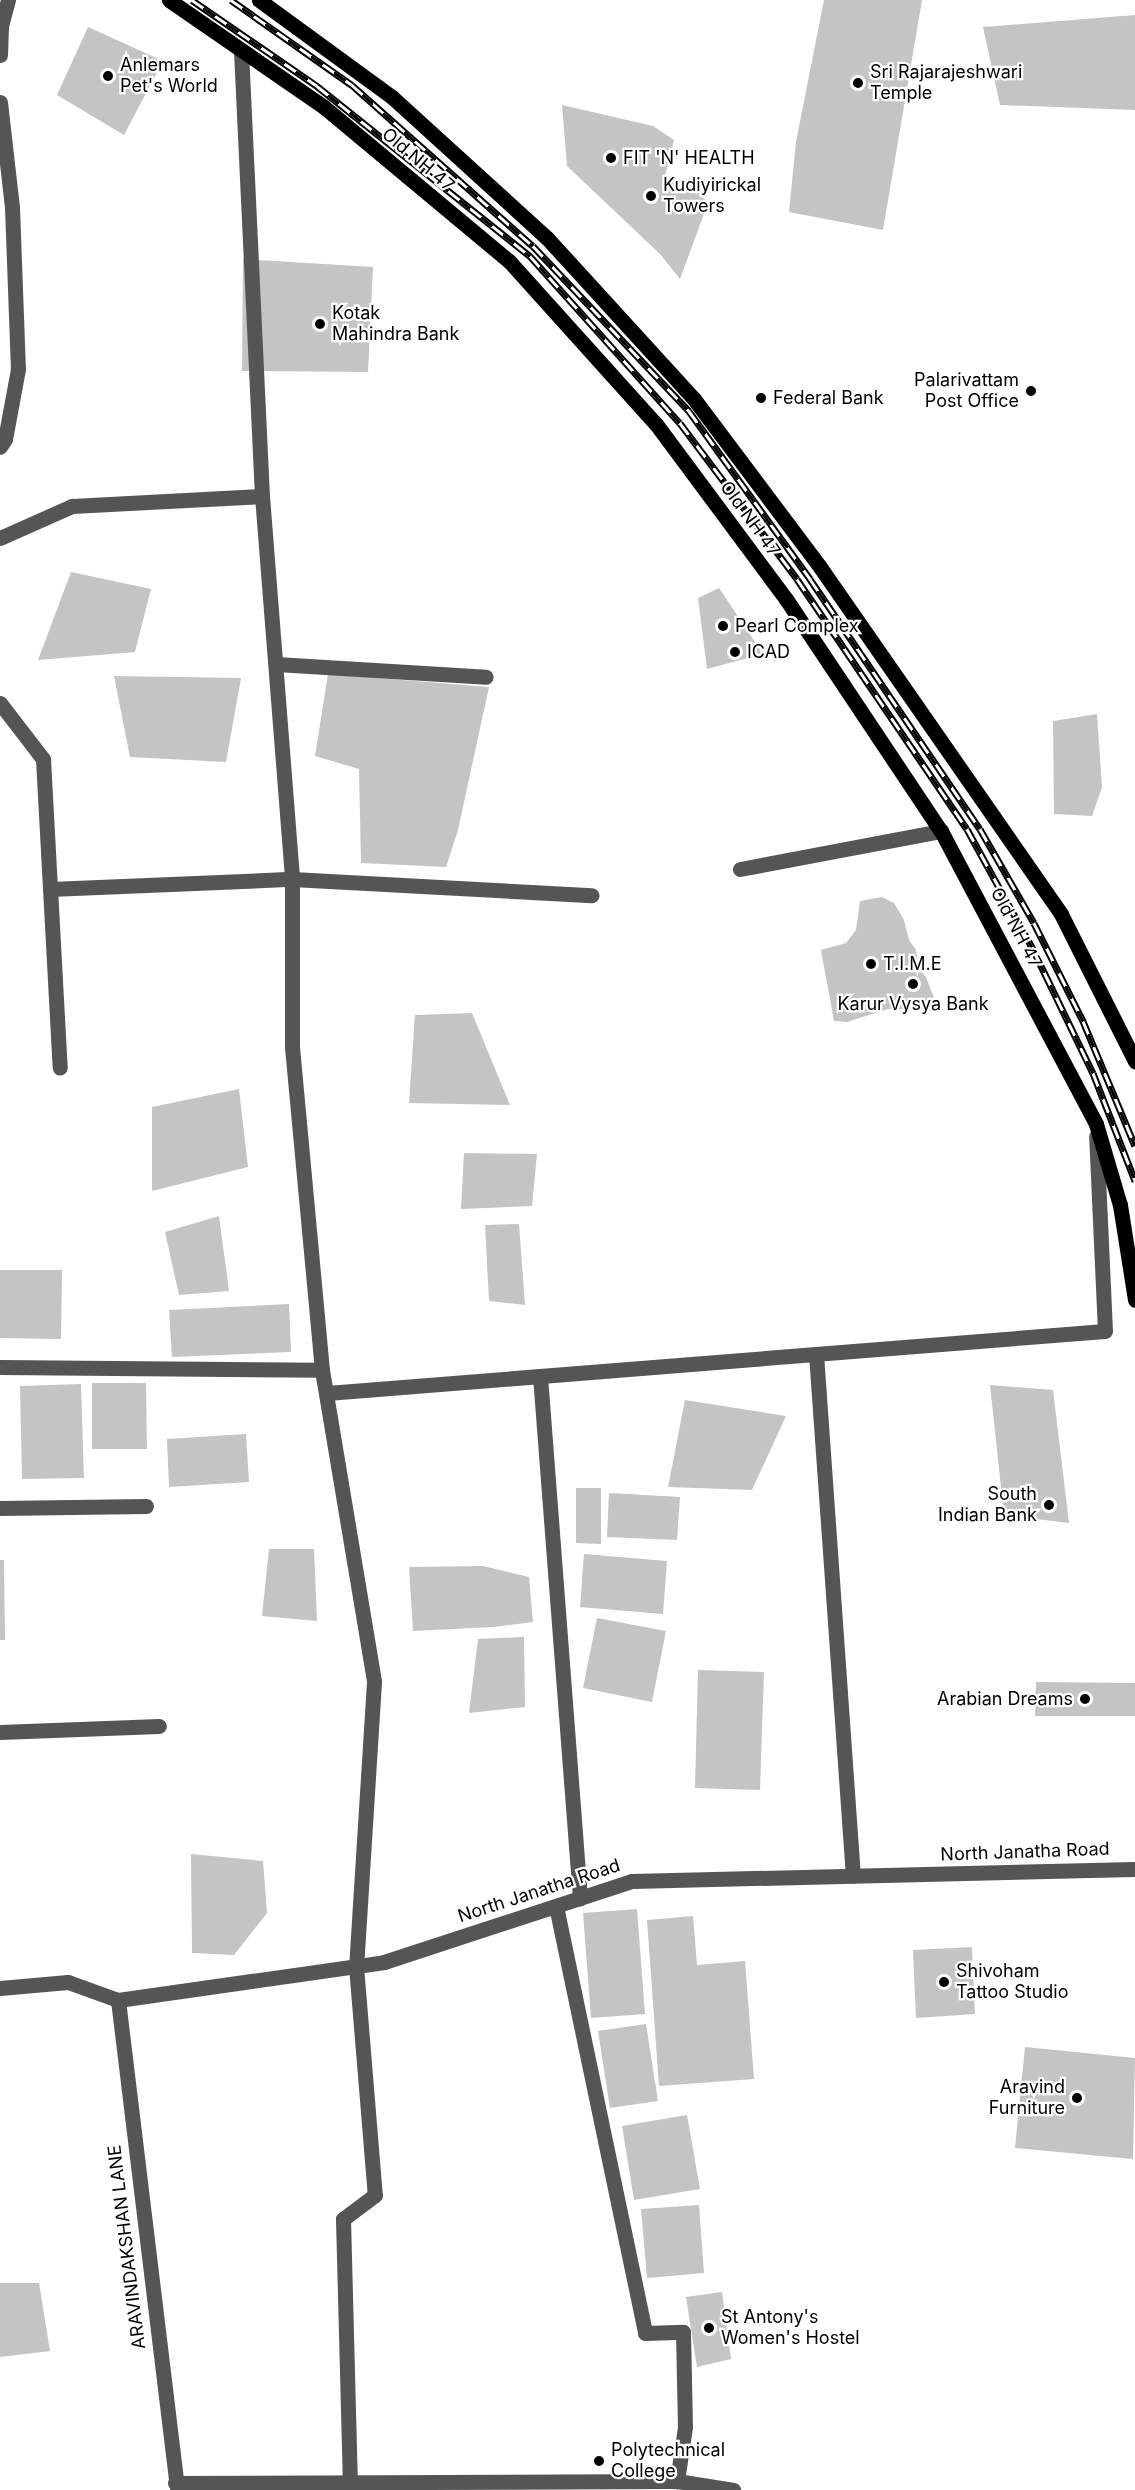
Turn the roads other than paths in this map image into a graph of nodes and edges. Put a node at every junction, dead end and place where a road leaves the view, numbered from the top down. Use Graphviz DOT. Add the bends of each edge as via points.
graph roads {
  1 [pos="8,0"];
  2 [pos="169,0"];
  3 [pos="259,0"];
  4 [pos="241,51"];
  5 [pos="0,55"];
  6 [pos="0,102"];
  7 [pos="0,447"];
  8 [pos="262,496"];
  9 [pos="0,538"];
  10 [pos="276,664"];
  11 [pos="486,677"];
  12 [pos="0,703"];
  13 [pos="941,831"];
  14 [pos="740,869"];
  15 [pos="292,879"];
  16 [pos="50,889"];
  17 [pos="592,895"];
  18 [pos="1135,1060"];
  19 [pos="60,1068"];
  20 [pos="1096,1124"];
  21 [pos="1135,1300"];
  22 [pos="816,1354"];
  23 [pos="0,1367"];
  24 [pos="322,1370"];
  25 [pos="540,1376"];
  26 [pos="327,1393"];
  27 [pos="146,1506"];
  28 [pos="0,1508"];
  29 [pos="159,1726"];
  30 [pos="0,1732"];
  31 [pos="1135,1869"];
  32 [pos="853,1876"];
  33 [pos="580,1898"];
  34 [pos="556,1906"];
  35 [pos="356,1966"];
  36 [pos="0,1988"];
  37 [pos="118,2000"];
  38 [pos="677,2481"];
  39 [pos="350,2486"];
  40 [pos="536,2486"];
  41 [pos="176,2487"];
  42 [pos="733,2490"];
  1 -- 5 [label="street" via="1,26"];
  2 -- 4 [label="main road, Old NH 47"];
  3 -- 18 [label="main road, Old NH 47" via="392,97 547,238 694,399 820,567 1061,914"];
  4 -- 8 [label="street"];
  4 -- 13 [label="main road, Old NH 47" via="324,106 509,261 656,424 786,599"];
  6 -- 7 [label="street" via="12,207 18,369 5,439"];
  8 -- 9 [label="street" via="72,506"];
  8 -- 10 [label="street"];
  10 -- 11 [label="street"];
  10 -- 15 [label="street"];
  12 -- 16 [label="street" via="43,759"];
  13 -- 14 [label="street"];
  13 -- 20 [label="main road, Old NH 47"];
  15 -- 16 [label="street"];
  15 -- 17 [label="street"];
  15 -- 24 [label="street" via="292,1047"];
  16 -- 19 [label="street"];
  20 -- 21 [label="main road, Old NH 47" via="1120,1205"];
  20 -- 22 [label="street" via="1105,1331"];
  22 -- 25 [label="street"];
  22 -- 32 [label="street"];
  23 -- 24 [label="street"];
  24 -- 26 [label="street"];
  25 -- 26 [label="street"];
  25 -- 33 [label="street"];
  26 -- 35 [label="street" via="374,1682"];
  27 -- 28 [label="street"];
  29 -- 30 [label="street"];
  31 -- 32 [label="street, North Janatha Road"];
  32 -- 33 [label="street, North Janatha Road" via="632,1881"];
  33 -- 34 [label="street, North Janatha Road"];
  34 -- 35 [label="street, North Janatha Road" via="384,1962"];
  34 -- 38 [label="street" via="645,2333 683,2332 685,2427"];
  35 -- 37 [label="street, North Janatha Road"];
  35 -- 39 [label="street" via="375,2194 342,2219"];
  36 -- 37 [label="street, North Janatha Road" via="68,1982"];
  37 -- 41 [label="street, ARAVINDAKSHAN LANE"];
  38 -- 40 [label="street"];
  38 -- 42 [label="street"];
  39 -- 40 [label="street"];
  39 -- 41 [label="street"];
}
